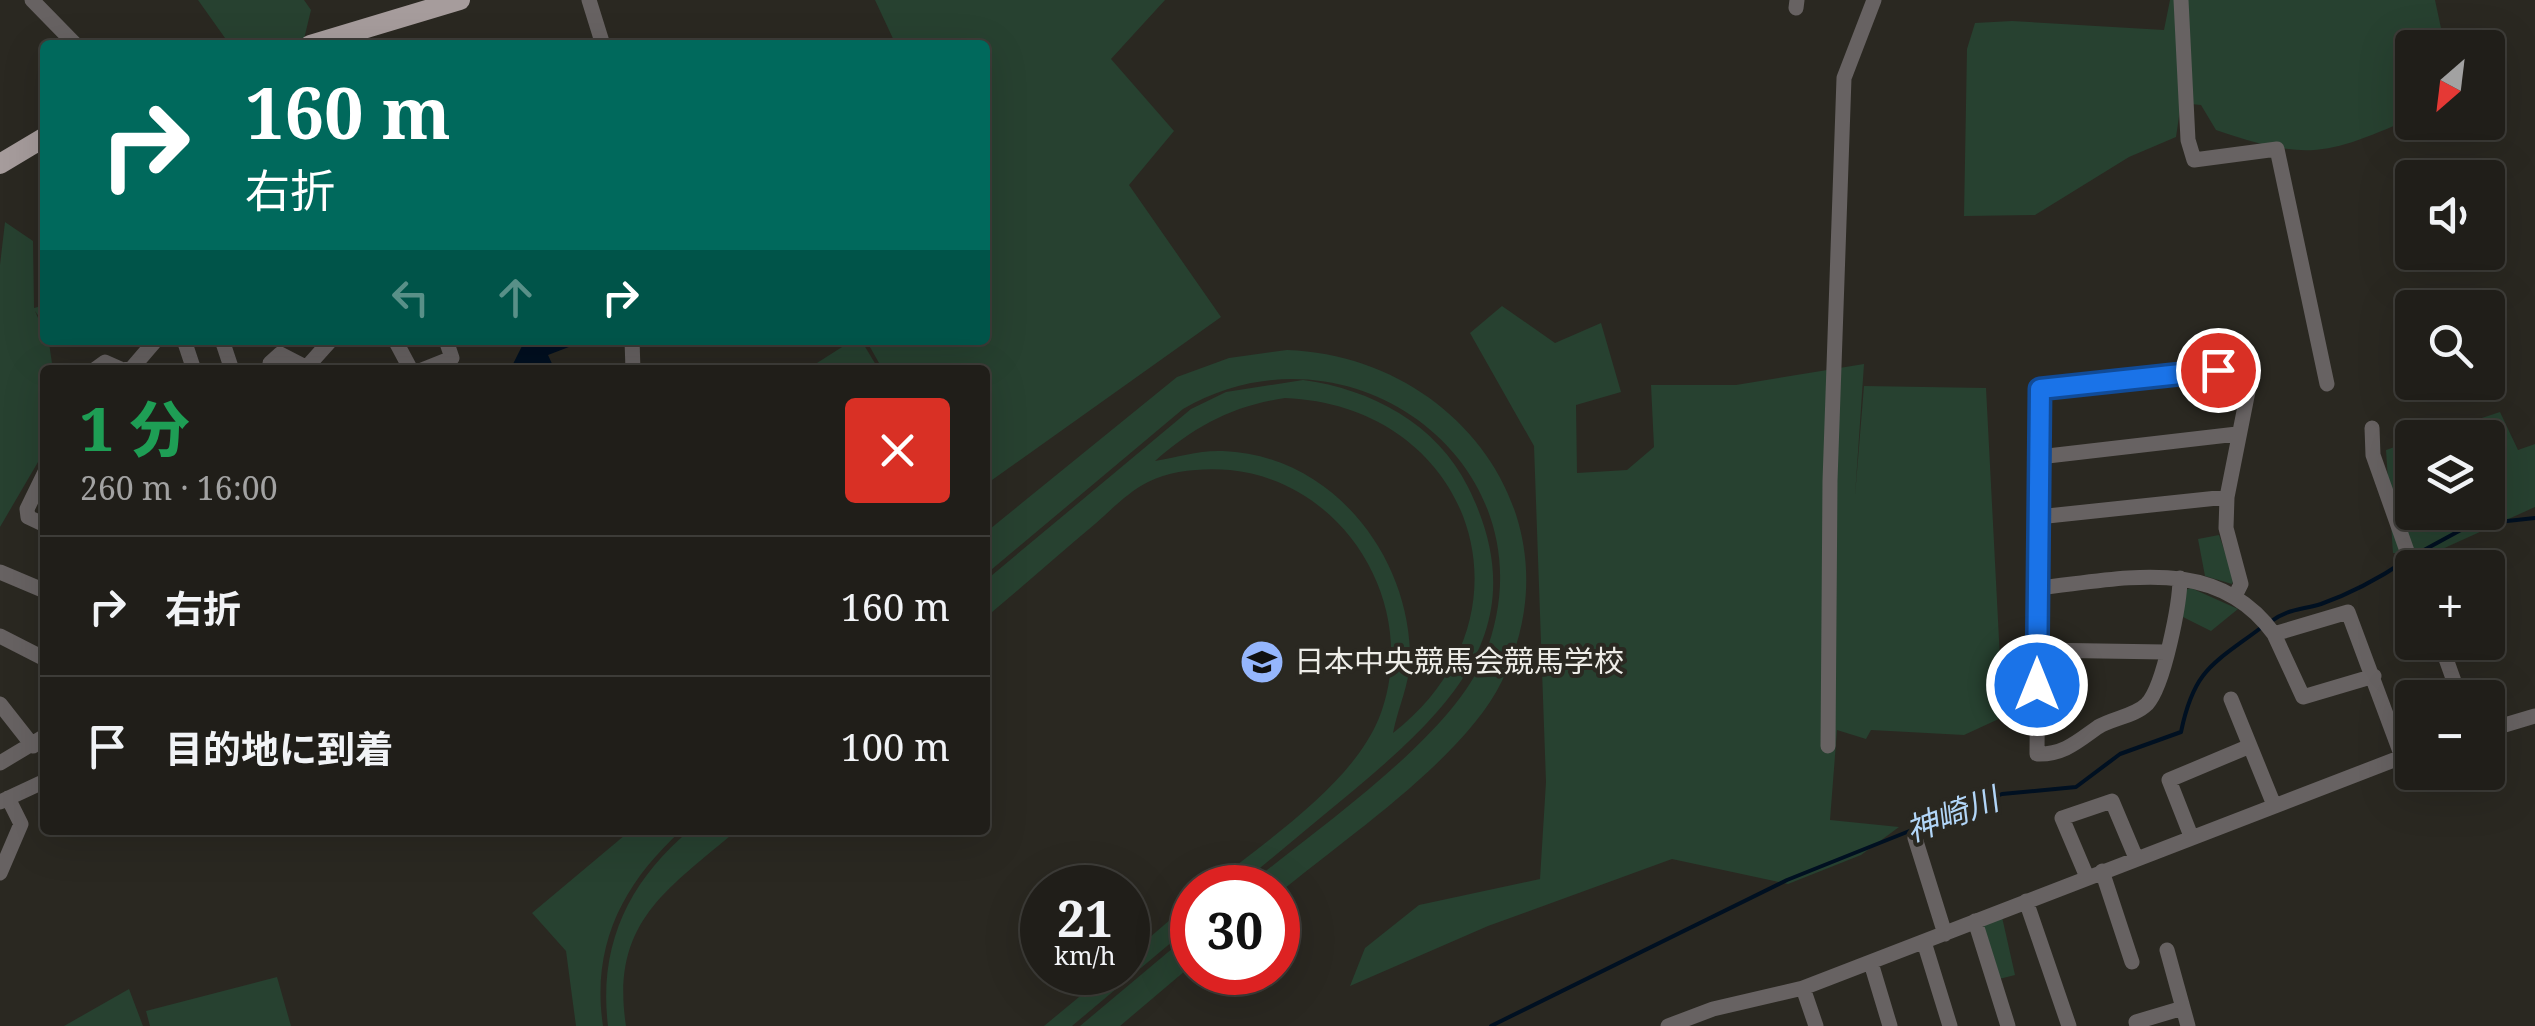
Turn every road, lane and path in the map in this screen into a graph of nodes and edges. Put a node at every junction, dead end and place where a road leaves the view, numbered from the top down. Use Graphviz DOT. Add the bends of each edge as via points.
graph roads {
  1 [pos="32,0"];
  2 [pos="460,0"];
  3 [pos="589,0"];
  4 [pos="1874,0"];
  5 [pos="2181,0"];
  6 [pos="71,40"];
  7 [pos="327,40"];
  8 [pos="601,40"];
  9 [pos="40,140"];
  10 [pos="0,164"];
  11 [pos="152,345"];
  12 [pos="327,345"];
  13 [pos="448,345"];
  14 [pos="283,347"];
  15 [pos="135,365"];
  16 [pos="303,365"];
  17 [pos="311,365"];
  18 [pos="434,365"];
  19 [pos="2327,384"];
  20 [pos="2372,428"];
  21 [pos="2237,434"];
  22 [pos="2039,457"];
  23 [pos="40,482"];
  24 [pos="2227,497"];
  25 [pos="2038,517"];
  26 [pos="40,523"];
  27 [pos="2407,550"];
  28 [pos="0,572"];
  29 [pos="2180,578"];
  30 [pos="2038,588"];
  31 [pos="40,589"];
  32 [pos="2236,594"];
  33 [pos="2274,634"];
  34 [pos="0,636"];
  35 [pos="2037,650"];
  36 [pos="2164,652"];
  37 [pos="40,656"];
  38 [pos="2374,676"];
  39 [pos="2231,700"];
  40 [pos="0,704"];
  41 [pos="2535,716"];
  42 [pos="2505,725"];
  43 [pos="2395,726"];
  44 [pos="39,741"];
  45 [pos="1828,746"];
  46 [pos="2250,746"];
  47 [pos="2395,760"];
  48 [pos="0,763"];
  49 [pos="40,783"];
  50 [pos="4,800"];
  51 [pos="2274,805"];
  52 [pos="2191,836"];
  53 [pos="1915,838"];
  54 [pos="2136,858"];
  55 [pos="0,873"];
  56 [pos="2094,874"];
  57 [pos="2026,901"];
  58 [pos="1976,922"];
  59 [pos="1945,934"];
  60 [pos="1924,942"];
  61 [pos="2166,950"];
  62 [pos="1871,962"];
  63 [pos="2132,962"];
  64 [pos="1802,988"];
  65 [pos="2183,1008"];
  66 [pos="1696,1021"];
  67 [pos="1668,1026"];
  68 [pos="1816,1026"];
  69 [pos="1890,1026"];
  70 [pos="1950,1026"];
  71 [pos="2008,1026"];
  72 [pos="2069,1026"];
  73 [pos="2137,1026"];
  74 [pos="2188,1026"];
  1 -- 6 [label="street"];
  2 -- 7 [label="main road"];
  3 -- 8 [label="street"];
  4 -- 45 [label="street" via="1844,78"];
  5 -- 19 [label="street" via="2194,160 2277,149"];
  9 -- 10 [label="main road"];
  11 -- 15 [label="street"];
  12 -- 17 [label="street"];
  13 -- 18 [label="street" via="452,358"];
  14 -- 16 [label="street"];
  20 -- 27 [label="street" via="2373,455"];
  21 -- 22 [label="street"];
  21 -- 22 [label="street" via="2253,366 2040,389"];
  21 -- 24 [label="street"];
  22 -- 25 [label="street"];
  23 -- 26 [label="street" via="27,509"];
  24 -- 25 [label="street"];
  24 -- 32 [label="street" via="2226,528 2241,584"];
  25 -- 30 [label="street"];
  28 -- 31 [label="street"];
  29 -- 30 [label="street"];
  29 -- 32 [label="street"];
  29 -- 36 [label="street" via="2178,618"];
  30 -- 35 [label="street"];
  32 -- 33 [label="street"];
  33 -- 38 [label="street" via="2302,697"];
  33 -- 38 [label="street" via="2348,612"];
  34 -- 37 [label="street"];
  35 -- 36 [label="street"];
  35 -- 36 [label="street" via="2037,754 2058,755 2147,704 2159,684"];
  38 -- 43 [label="street"];
  39 -- 46 [label="street"];
  40 -- 44 [label="street"];
  41 -- 42 [label="street"];
  44 -- 48 [label="street"];
  46 -- 51 [label="street"];
  46 -- 52 [label="street" via="2168,780"];
  47 -- 51 [label="street"];
  49 -- 50 [label="street"];
  50 -- 55 [label="street" via="21,824"];
  51 -- 52 [label="street"];
  52 -- 54 [label="street"];
  53 -- 59 [label="street"];
  54 -- 56 [label="street"];
  54 -- 56 [label="street" via="2112,801 2062,818"];
  56 -- 57 [label="street"];
  56 -- 63 [label="street"];
  57 -- 58 [label="street"];
  57 -- 72 [label="street"];
  58 -- 59 [label="street"];
  58 -- 71 [label="street"];
  59 -- 60 [label="street"];
  60 -- 62 [label="street"];
  60 -- 70 [label="street"];
  61 -- 65 [label="street"];
  62 -- 64 [label="street"];
  62 -- 69 [label="street"];
  64 -- 66 [label="street"];
  64 -- 68 [label="street"];
  65 -- 73 [label="street"];
  65 -- 74 [label="street"];
  66 -- 67 [label="street"];
}
